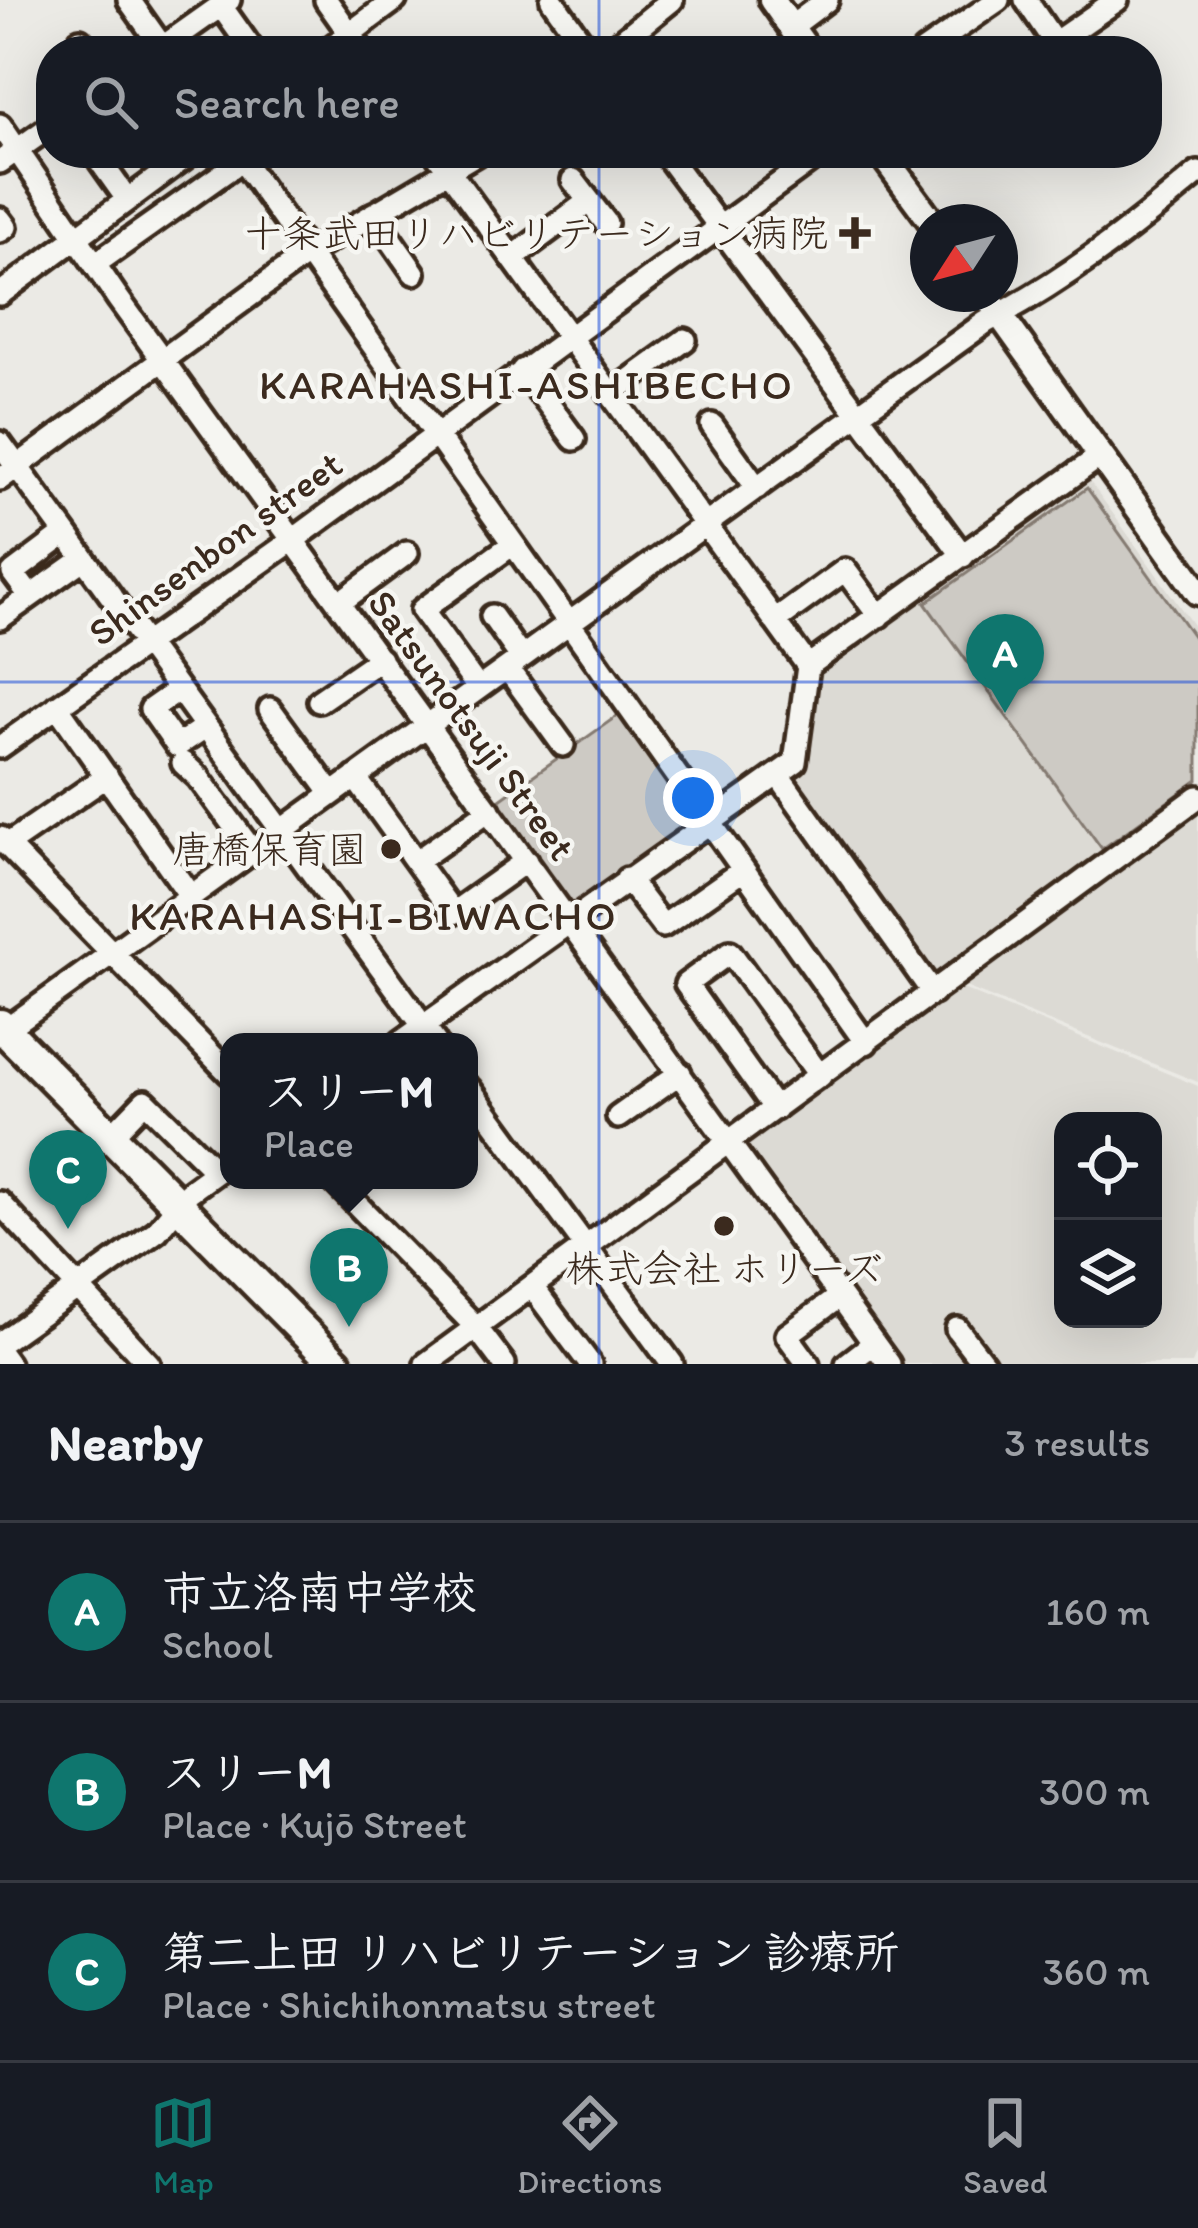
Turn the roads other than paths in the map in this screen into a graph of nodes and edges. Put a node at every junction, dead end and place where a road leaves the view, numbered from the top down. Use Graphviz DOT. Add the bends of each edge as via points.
graph roads {
  1 [pos="129,0"];
  2 [pos="326,0"];
  3 [pos="395,0"];
  4 [pos="552,0"];
  5 [pos="772,0"];
  6 [pos="827,0"];
  7 [pos="998,0"];
  8 [pos="1026,0"];
  9 [pos="1118,0"];
  10 [pos="666,2"];
  11 [pos="225,3"];
  12 [pos="791,27"];
  13 [pos="153,36"];
  14 [pos="181,36"];
  15 [pos="244,36"];
  16 [pos="352,36"];
  17 [pos="362,36"];
  18 [pos="577,36"];
  19 [pos="626,36"];
  20 [pos="797,36"];
  21 [pos="946,36"];
  22 [pos="1044,36"];
  23 [pos="1065,36"];
  24 [pos="0,125"];
  25 [pos="36,136"];
  26 [pos="8,156"];
  27 [pos="105,168"];
  28 [pos="170,168"];
  29 [pos="225,168"];
  30 [pos="248,168"];
  31 [pos="434,168"];
  32 [pos="446,168"];
  33 [pos="677,168"];
  34 [pos="800,168"];
  35 [pos="895,168"];
  36 [pos="1198,173"];
  37 [pos="573,180"];
  38 [pos="127,200"];
  39 [pos="589,201"];
  40 [pos="920,204"];
  41 [pos="373,214"];
  42 [pos="0,219"];
  43 [pos="606,223"];
  44 [pos="721,226"];
  45 [pos="0,231"];
  46 [pos="76,237"];
  47 [pos="308,253"];
  48 [pos="512,258"];
  49 [pos="95,263"];
  50 [pos="414,273"];
  51 [pos="1018,290"];
  52 [pos="0,294"];
  53 [pos="982,312"];
  54 [pos="998,312"];
  55 [pos="568,336"];
  56 [pos="685,340"];
  57 [pos="164,358"];
  58 [pos="523,370"];
  59 [pos="610,394"];
  60 [pos="856,416"];
  61 [pos="712,425"];
  62 [pos="434,434"];
  63 [pos="574,439"];
  64 [pos="0,443"];
  65 [pos="1100,456"];
  66 [pos="8,472"];
  67 [pos="757,488"];
  68 [pos="705,525"];
  69 [pos="65,534"];
  70 [pos="292,540"];
  71 [pos="513,544"];
  72 [pos="407,553"];
  73 [pos="963,556"];
  74 [pos="83,559"];
  75 [pos="1198,592"];
  76 [pos="30,596"];
  77 [pos="339,603"];
  78 [pos="492,616"];
  79 [pos="879,616"];
  80 [pos="0,618"];
  81 [pos="775,621"];
  82 [pos="569,623"];
  83 [pos="145,644"];
  84 [pos="380,659"];
  85 [pos="514,663"];
  86 [pos="808,666"];
  87 [pos="478,688"];
  88 [pos="178,690"];
  89 [pos="319,701"];
  90 [pos="57,706"];
  91 [pos="270,709"];
  92 [pos="427,724"];
  93 [pos="206,727"];
  94 [pos="563,745"];
  95 [pos="0,747"];
  96 [pos="231,762"];
  97 [pos="183,764"];
  98 [pos="107,776"];
  99 [pos="778,776"];
  100 [pos="356,777"];
  101 [pos="202,783"];
  102 [pos="332,794"];
  103 [pos="1198,797"];
  104 [pos="489,809"];
  105 [pos="709,821"];
  106 [pos="282,831"];
  107 [pos="3,841"];
  108 [pos="253,852"];
  109 [pos="417,861"];
  110 [pos="526,861"];
  111 [pos="743,870"];
  112 [pos="627,879"];
  113 [pos="191,897"];
  114 [pos="570,922"];
  115 [pos="112,955"];
  116 [pos="933,993"];
  117 [pos="428,1033"];
  118 [pos="430,1033"];
  119 [pos="1,1035"];
  120 [pos="866,1043"];
  121 [pos="220,1064"];
  122 [pos="680,1073"];
  123 [pos="820,1076"];
  124 [pos="478,1100"];
  125 [pos="776,1109"];
  126 [pos="618,1118"];
  127 [pos="110,1136"];
  128 [pos="730,1142"];
  129 [pos="220,1165"];
  130 [pos="220,1170"];
  131 [pos="342,1189"];
  132 [pos="0,1203"];
  133 [pos="174,1213"];
  134 [pos="587,1248"];
  135 [pos="78,1288"];
  136 [pos="533,1288"];
  137 [pos="840,1296"];
  138 [pos="476,1327"];
  139 [pos="957,1329"];
  140 [pos="0,1343"];
  141 [pos="874,1343"];
  142 [pos="0,1353"];
  143 [pos="143,1362"];
  144 [pos="8,1364"];
  145 [pos="310,1364"];
  146 [pos="337,1364"];
  147 [pos="426,1364"];
  148 [pos="504,1364"];
  149 [pos="590,1364"];
  150 [pos="672,1364"];
  151 [pos="808,1364"];
  152 [pos="847,1364"];
  153 [pos="889,1364"];
  154 [pos="984,1364"];
  1 -- 13 [label="street"];
  2 -- 16 [label="street"];
  3 -- 17 [label="street"];
  4 -- 18 [label="street"];
  5 -- 12 [label="main road"];
  6 -- 12 [label="street"];
  7 -- 21 [label="street"];
  8 -- 22 [label="street"];
  9 -- 23 [label="street"];
  10 -- 19 [label="street"];
  11 -- 14 [label="street"];
  11 -- 15 [label="street"];
  12 -- 20 [label="main road"];
  24 -- 26 [label="street, Satsunotsuji Street"];
  25 -- 26 [label="street"];
  26 -- 46 [label="street, Satsunotsuji Street"];
  27 -- 38 [label="street"];
  28 -- 38 [label="street"];
  29 -- 49 [label="street"];
  30 -- 47 [label="street"];
  31 -- 41 [label="street"];
  32 -- 48 [label="street"];
  33 -- 44 [label="street"];
  34 -- 44 [label="street, Shinsenbon street"];
  35 -- 40 [label="main road"];
  36 -- 51 [label="street" via="1131,229"];
  37 -- 39 [label="street"];
  38 -- 46 [label="street"];
  39 -- 43 [label="street"];
  39 -- 48 [label="street"];
  41 -- 47 [label="street"];
  41 -- 50 [label="street"];
  42 -- 45 [label="street"];
  44 -- 55 [label="street, Shinsenbon street"];
  44 -- 60 [label="street"];
  46 -- 49 [label="street, Satsunotsuji Street"];
  46 -- 52 [label="street"];
  47 -- 57 [label="street"];
  47 -- 62 [label="street"];
  48 -- 55 [label="street"];
  49 -- 57 [label="street, Satsunotsuji Street"];
  53 -- 60 [label="street"];
  54 -- 65 [label="main road"];
  55 -- 58 [label="street, Shinsenbon street"];
  55 -- 59 [label="street"];
  56 -- 59 [label="street"];
  57 -- 66 [label="street"];
  57 -- 70 [label="street, Satsunotsuji Street"];
  58 -- 62 [label="street, Shinsenbon street"];
  58 -- 63 [label="street"];
  59 -- 68 [label="street"];
  60 -- 67 [label="street"];
  60 -- 73 [label="street"];
  61 -- 67 [label="street"];
  62 -- 70 [label="street, Shinsenbon street"];
  62 -- 71 [label="street"];
  64 -- 66 [label="street"];
  65 -- 73 [label="street"];
  65 -- 75 [label="main road"];
  66 -- 69 [label="street"];
  67 -- 68 [label="street"];
  68 -- 81 [label="street"];
  68 -- 82 [label="street"];
  69 -- 74 [label="street"];
  69 -- 76 [label="street" via="13,573"];
  70 -- 77 [label="street, Satsunotsuji Street"];
  70 -- 83 [label="street, Shinsenbon street"];
  71 -- 82 [label="street"];
  71 -- 87 [label="street" via="422,610"];
  72 -- 77 [label="street"];
  73 -- 79 [label="street"];
  74 -- 76 [label="street"];
  74 -- 83 [label="street"];
  76 -- 80 [label="street"];
  77 -- 84 [label="street, Satsunotsuji Street"];
  78 -- 85 [label="street"];
  79 -- 81 [label="street" via="845,571"];
  79 -- 86 [label="street"];
  81 -- 86 [label="street"];
  82 -- 85 [label="street"];
  82 -- 105 [label="street"];
  83 -- 88 [label="street"];
  83 -- 90 [label="street, Shinsenbon street"];
  84 -- 89 [label="street"];
  84 -- 92 [label="street, Satsunotsuji Street"];
  85 -- 87 [label="street"];
  85 -- 94 [label="street"];
  86 -- 99 [label="street" via="796,763"];
  87 -- 92 [label="street"];
  88 -- 93 [label="street"];
  88 -- 93 [label="street" via="152,709 177,746"];
  90 -- 95 [label="street, Shinsenbon street"];
  90 -- 98 [label="street"];
  91 -- 102 [label="street"];
  92 -- 100 [label="street"];
  92 -- 104 [label="street, Satsunotsuji Street"];
  93 -- 96 [label="street"];
  96 -- 101 [label="street"];
  96 -- 106 [label="street"];
  97 -- 101 [label="street"];
  98 -- 107 [label="street"];
  98 -- 113 [label="street"];
  99 -- 105 [label="street"];
  99 -- 116 [label="street"];
  100 -- 102 [label="street"];
  100 -- 109 [label="street"];
  101 -- 108 [label="street"];
  102 -- 106 [label="street"];
  103 -- 116 [label="street"];
  104 -- 109 [label="street"];
  104 -- 110 [label="street, Satsunotsuji Street"];
  105 -- 111 [label="street"];
  105 -- 112 [label="street"];
  106 -- 108 [label="street"];
  106 -- 117 [label="street"];
  107 -- 115 [label="street"];
  108 -- 113 [label="street"];
  109 -- 110 [label="street" via="453,913"];
  110 -- 114 [label="street, Satsunotsuji Street"];
  111 -- 112 [label="street" via="663,926"];
  111 -- 120 [label="street"];
  112 -- 114 [label="street"];
  113 -- 115 [label="street"];
  114 -- 118 [label="street"];
  114 -- 122 [label="street, Satsunotsuji Street"];
  115 -- 119 [label="street"];
  115 -- 121 [label="street"];
  116 -- 120 [label="street"];
  119 -- 127 [label="highway"];
  119 -- 133 [label="highway"];
  120 -- 123 [label="street"];
  122 -- 126 [label="street"];
  122 -- 128 [label="street, Satsunotsuji Street"];
  123 -- 125 [label="street"];
  123 -- 125 [label="street" via="730,952 686,983"];
  124 -- 134 [label="street"];
  125 -- 128 [label="street"];
  127 -- 129 [label="street" via="145,1101"];
  127 -- 133 [label="highway"];
  128 -- 134 [label="street"];
  128 -- 137 [label="street, Satsunotsuji Street"];
  130 -- 133 [label="street"];
  131 -- 138 [label="street"];
  132 -- 135 [label="street"];
  133 -- 135 [label="street"];
  133 -- 145 [label="highway"];
  133 -- 146 [label="highway"];
  134 -- 136 [label="street"];
  134 -- 150 [label="street"];
  135 -- 140 [label="street"];
  135 -- 143 [label="street"];
  136 -- 138 [label="street"];
  136 -- 149 [label="street"];
  137 -- 141 [label="street, Satsunotsuji Street"];
  137 -- 151 [label="street" via="787,1335"];
  138 -- 147 [label="street"];
  138 -- 148 [label="street"];
  139 -- 154 [label="street"];
  141 -- 152 [label="street"];
  141 -- 153 [label="street, Satsunotsuji Street"];
  142 -- 144 [label="street"];
}
